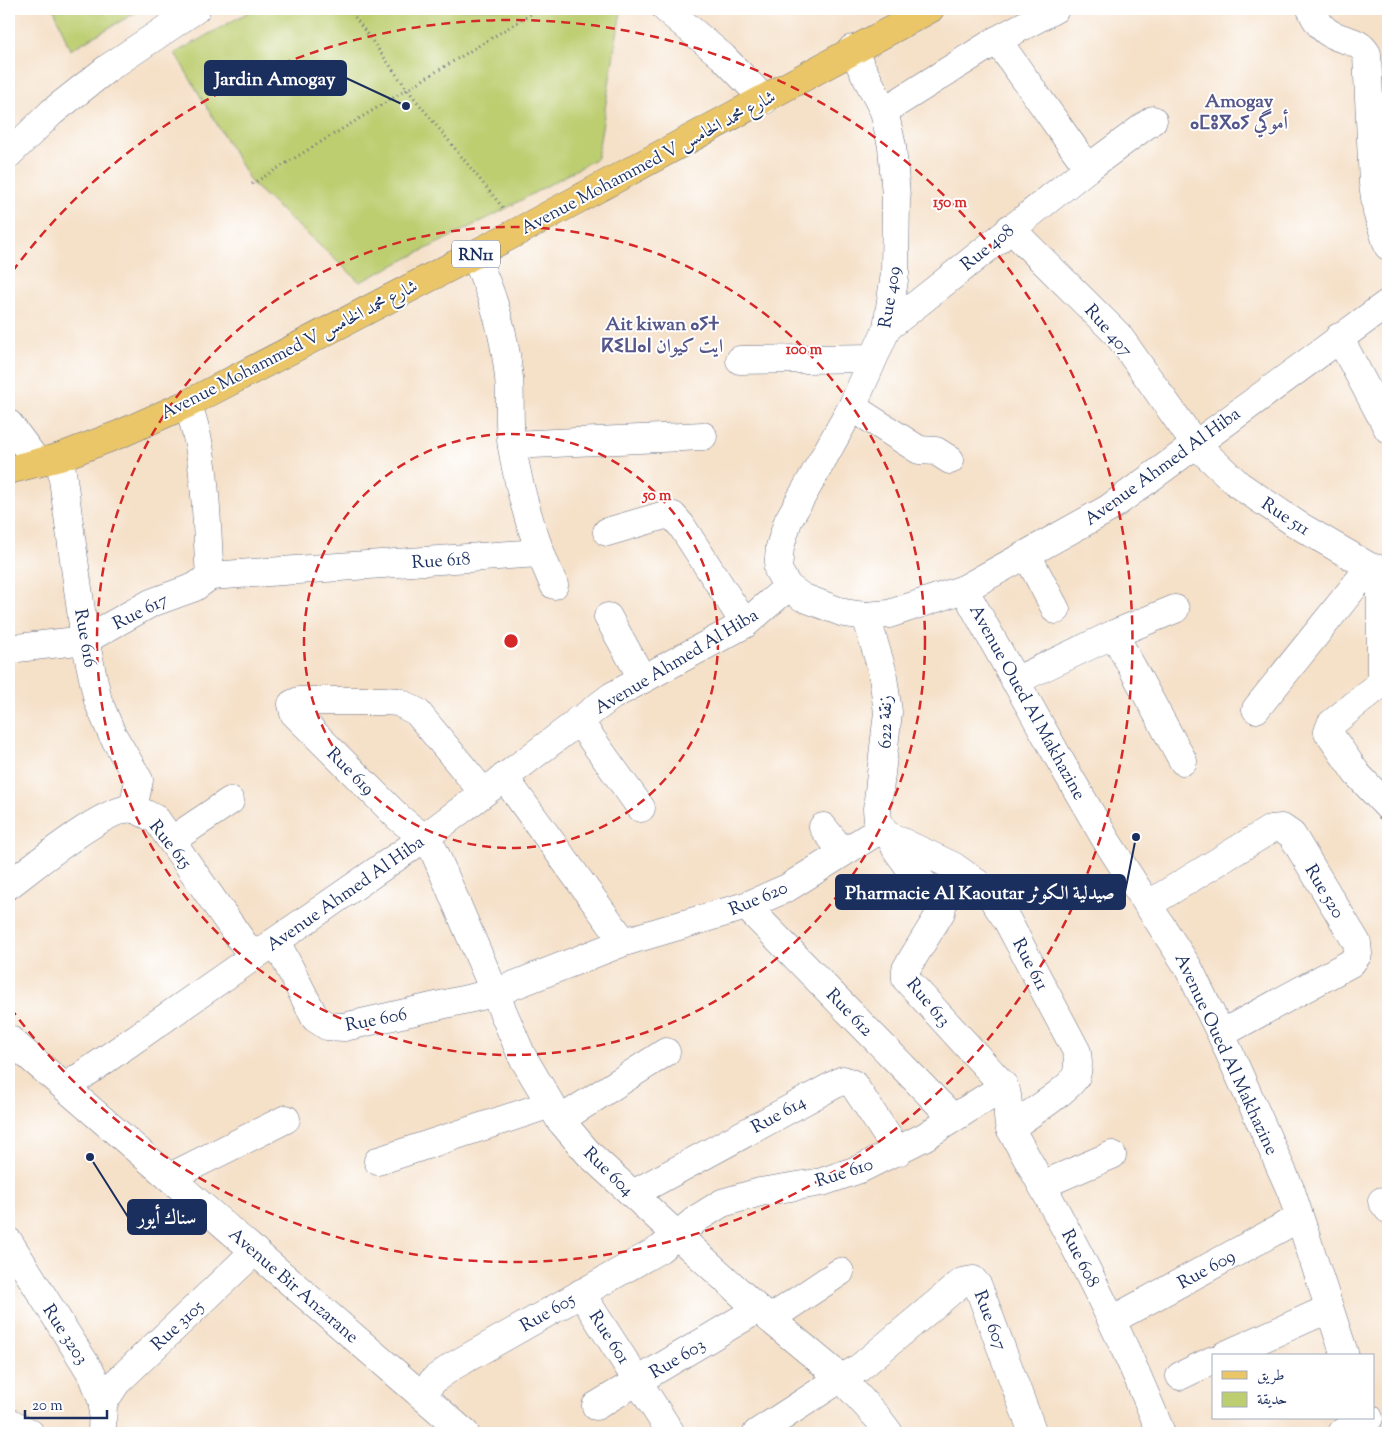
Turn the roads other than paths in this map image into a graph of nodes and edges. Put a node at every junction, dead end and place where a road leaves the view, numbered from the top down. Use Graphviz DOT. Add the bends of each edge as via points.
graph roads {
  1 [pos="196,9"];
  2 [pos="930,9"];
  3 [pos="1055,9"];
  4 [pos="1310,9"];
  5 [pos="673,10"];
  6 [pos="997,40"];
  7 [pos="852,49"];
  8 [pos="1379,96"];
  9 [pos="765,100"];
  10 [pos="884,111"];
  11 [pos="1153,120"];
  12 [pos="9,154"];
  13 [pos="1088,168"];
  14 [pos="1010,228"];
  15 [pos="1388,246"];
  16 [pos="474,255"];
  17 [pos="1388,302"];
  18 [pos="887,328"];
  19 [pos="1339,337"];
  20 [pos="873,358"];
  21 [pos="740,360"];
  22 [pos="187,404"];
  23 [pos="852,407"];
  24 [pos="9,424"];
  25 [pos="1388,429"];
  26 [pos="703,436"];
  27 [pos="1195,444"];
  28 [pos="512,445"];
  29 [pos="49,460"];
  30 [pos="950,460"];
  31 [pos="9,470"];
  32 [pos="607,532"];
  33 [pos="539,553"];
  34 [pos="1027,555"];
  35 [pos="1380,569"];
  36 [pos="210,576"];
  37 [pos="554,585"];
  38 [pos="788,587"];
  39 [pos="964,589"];
  40 [pos="1175,609"];
  41 [pos="1056,610"];
  42 [pos="866,616"];
  43 [pos="608,617"];
  44 [pos="745,624"];
  45 [pos="1114,634"];
  46 [pos="85,640"];
  47 [pos="9,649"];
  48 [pos="642,678"];
  49 [pos="1015,681"];
  50 [pos="1256,708"];
  51 [pos="578,720"];
  52 [pos="1183,761"];
  53 [pos="494,784"];
  54 [pos="230,801"];
  55 [pos="1388,807"];
  56 [pos="641,808"];
  57 [pos="133,809"];
  58 [pos="824,827"];
  59 [pos="886,834"];
  60 [pos="424,838"];
  61 [pos="172,840"];
  62 [pos="842,851"];
  63 [pos="9,885"];
  64 [pos="1149,904"];
  65 [pos="746,906"];
  66 [pos="276,941"];
  67 [pos="624,942"];
  68 [pos="253,957"];
  69 [pos="494,993"];
  70 [pos="1221,1034"];
  71 [pos="9,1039"];
  72 [pos="666,1052"];
  73 [pos="1004,1086"];
  74 [pos="66,1087"];
  75 [pos="555,1112"];
  76 [pos="953,1118"];
  77 [pos="286,1119"];
  78 [pos="1010,1128"];
  79 [pos="898,1152"];
  80 [pos="1112,1155"];
  81 [pos="378,1160"];
  82 [pos="170,1177"];
  83 [pos="1042,1186"];
  84 [pos="633,1194"];
  85 [pos="1299,1218"];
  86 [pos="678,1236"];
  87 [pos="9,1242"];
  88 [pos="255,1251"];
  89 [pos="840,1272"];
  90 [pos="581,1293"];
  91 [pos="1328,1309"];
  92 [pos="764,1314"];
  93 [pos="1112,1320"];
  94 [pos="1227,1354"];
  95 [pos="1344,1354"];
  96 [pos="1212,1360"];
  97 [pos="1180,1376"];
  98 [pos="841,1378"];
  99 [pos="639,1381"];
  100 [pos="420,1394"];
  101 [pos="104,1403"];
  102 [pos="596,1406"];
  103 [pos="1388,1408"];
  104 [pos="1374,1415"];
  105 [pos="1346,1420"];
  106 [pos="1366,1420"];
  107 [pos="9,1422"];
  108 [pos="30,1433"];
  109 [pos="102,1433"];
  110 [pos="465,1433"];
  111 [pos="671,1433"];
  112 [pos="757,1433"];
  113 [pos="888,1433"];
  114 [pos="1033,1433"];
  115 [pos="1161,1433"];
  116 [pos="1343,1433"];
  1 -- 12 [label="street" via="108,68 52,112"];
  2 -- 7 [label="main road, Avenue Mohammed V شارع محمد الخامس / RN11"];
  3 -- 6 [label="street"];
  4 -- 8 [label="street" via="1328,34 1363,46"];
  5 -- 9 [label="street"];
  6 -- 10 [label="street"];
  6 -- 13 [label="street"];
  7 -- 9 [label="main road, Avenue Mohammed V شارع محمد الخامس / RN11"];
  7 -- 10 [label="street, Rue 409"];
  8 -- 15 [label="street" via="1375,193"];
  9 -- 16 [label="main road, Avenue Mohammed V شارع محمد الخامس / RN11"];
  10 -- 18 [label="street, Rue 409" via="892,146 896,196 895,273"];
  11 -- 13 [label="street, Rue 408"];
  13 -- 14 [label="street, Rue 408"];
  14 -- 18 [label="street, Rue 408"];
  14 -- 27 [label="street, Rue 407" via="1118,335"];
  16 -- 22 [label="main road, Avenue Mohammed V شارع محمد الخامس / RN11"];
  16 -- 28 [label="street" via="486,280 503,338 509,379"];
  17 -- 19 [label="street, Avenue Ahmed Al Hiba"];
  18 -- 20 [label="street, Rue 409"];
  19 -- 25 [label="street"];
  19 -- 27 [label="street, Avenue Ahmed Al Hiba"];
  20 -- 21 [label="street"];
  20 -- 23 [label="street, Rue 409"];
  22 -- 29 [label="main road, Avenue Mohammed V شارع محمد الخامس / RN11" via="120,434"];
  22 -- 36 [label="street" via="196,432"];
  23 -- 30 [label="street" via="919,450 936,451"];
  23 -- 38 [label="street, Rue 409" via="788,521 780,547 778,570"];
  24 -- 29 [label="street"];
  26 -- 28 [label="street"];
  27 -- 34 [label="street, Avenue Ahmed Al Hiba" via="1108,509"];
  27 -- 35 [label="street, Rue 511" via="1239,485 1298,525"];
  28 -- 33 [label="street"];
  29 -- 31 [label="main road, Avenue Mohammed V شارع محمد الخامس / RN11"];
  29 -- 46 [label="street, Rue 616"];
  32 -- 44 [label="street" via="665,515 673,516"];
  33 -- 36 [label="street, Rue 618"];
  33 -- 37 [label="street"];
  34 -- 39 [label="street, Avenue Ahmed Al Hiba"];
  34 -- 41 [label="street"];
  35 -- 50 [label="street"];
  35 -- 55 [label="street" via="1381,680 1377,688 1331,724 1328,732 1357,774"];
  36 -- 46 [label="street, Rue 617" via="195,587 151,603"];
  38 -- 42 [label="street, Avenue Ahmed Al Hiba" via="802,597 844,613"];
  38 -- 44 [label="street, Avenue Ahmed Al Hiba"];
  39 -- 42 [label="street, Avenue Ahmed Al Hiba" via="889,614"];
  39 -- 49 [label="street, Avenue Oued Al Makhazine"];
  40 -- 45 [label="street"];
  42 -- 59 [label="street, زنقة 622" via="882,670 888,712 877,809 878,821"];
  43 -- 48 [label="street"];
  44 -- 48 [label="street, Avenue Ahmed Al Hiba"];
  45 -- 49 [label="street"];
  45 -- 52 [label="street"];
  46 -- 47 [label="street, Rue 617"];
  46 -- 57 [label="street, Rue 616" via="103,716 139,780"];
  48 -- 51 [label="street, Avenue Ahmed Al Hiba"];
  49 -- 64 [label="street, Avenue Oued Al Makhazine" via="1106,840"];
  51 -- 53 [label="street, Avenue Ahmed Al Hiba"];
  51 -- 56 [label="street"];
  53 -- 60 [label="street, Avenue Ahmed Al Hiba"];
  53 -- 60 [label="street, Rue 619" via="409,706 384,701 299,701 292,704 294,713 398,818"];
  53 -- 67 [label="street"];
  54 -- 61 [label="street"];
  57 -- 61 [label="street, Rue 615" via="156,819"];
  57 -- 63 [label="street, Rue 615" via="112,813 92,825"];
  58 -- 62 [label="street"];
  59 -- 62 [label="street, Rue 620"];
  59 -- 73 [label="street, Rue 613" via="915,875 943,902 941,912 906,969 906,979"];
  59 -- 78 [label="street, Rue 611" via="953,866 992,898 1012,928 1076,1052 1079,1065 1075,1078"];
  60 -- 66 [label="street, Avenue Ahmed Al Hiba"];
  60 -- 69 [label="street, Rue 604" via="441,865"];
  61 -- 68 [label="street, Rue 615"];
  62 -- 65 [label="street, Rue 620" via="787,888"];
  64 -- 70 [label="street, Avenue Oued Al Makhazine" via="1188,967"];
  64 -- 70 [label="street, Rue 520" via="1271,829 1282,828 1292,835 1357,943 1358,954 1351,963"];
  65 -- 67 [label="street, Rue 620"];
  65 -- 76 [label="street, Rue 612"];
  66 -- 68 [label="street, Avenue Ahmed Al Hiba"];
  66 -- 69 [label="street, Rue 606" via="315,1018 327,1026 344,1027"];
  67 -- 69 [label="street, Rue 620"];
  68 -- 74 [label="street, Avenue Ahmed Al Hiba"];
  69 -- 75 [label="street, Rue 604" via="522,1056"];
  70 -- 85 [label="street, Avenue Oued Al Makhazine" via="1291,1191"];
  71 -- 74 [label="street, Avenue Bir Anzarane"];
  72 -- 75 [label="street"];
  73 -- 76 [label="street, Rue 610"];
  73 -- 78 [label="street, Rue 608"];
  74 -- 82 [label="street, Avenue Bir Anzarane"];
  75 -- 81 [label="street"];
  75 -- 84 [label="street, Rue 604" via="589,1154"];
  76 -- 79 [label="street, Rue 610"];
  77 -- 82 [label="street"];
  78 -- 83 [label="street, Rue 608"];
  79 -- 84 [label="street, Rue 614" via="853,1084 842,1080"];
  79 -- 86 [label="street, Rue 610" via="822,1182 760,1192 722,1203"];
  80 -- 83 [label="street"];
  82 -- 88 [label="street, Avenue Bir Anzarane"];
  83 -- 93 [label="street, Rue 608" via="1072,1238"];
  84 -- 86 [label="street, Rue 604"];
  85 -- 91 [label="street, Avenue Oued Al Makhazine"];
  85 -- 93 [label="street, Rue 609"];
  86 -- 90 [label="street, Rue 605"];
  86 -- 92 [label="street, Rue 604"];
  87 -- 101 [label="street, Rue 3203" via="93,1376"];
  88 -- 100 [label="street, Avenue Bir Anzarane"];
  88 -- 101 [label="street, Rue 3105" via="117,1382"];
  89 -- 92 [label="street, Rue 603"];
  90 -- 99 [label="street, Rue 601"];
  90 -- 100 [label="street, Rue 605" via="453,1366"];
  91 -- 94 [label="street"];
  91 -- 95 [label="street, Avenue Oued Al Makhazine"];
  92 -- 98 [label="street, Rue 604"];
  92 -- 99 [label="street, Rue 603"];
  93 -- 115 [label="street, Rue 608"];
  96 -- 97 [label="street"];
  98 -- 112 [label="street"];
  98 -- 113 [label="street, Rue 604"];
  98 -- 114 [label="street, Rue 607" via="858,1369 962,1282 972,1280 978,1286"];
  99 -- 102 [label="street, Rue 603"];
  99 -- 111 [label="street, Rue 601"];
  100 -- 110 [label="street, Avenue Bir Anzarane"];
  101 -- 109 [label="street, Rue 3203"];
  103 -- 104 [label="street"];
  105 -- 116 [label="street"];
  106 -- 116 [label="street"];
  107 -- 108 [label="street"];
}
